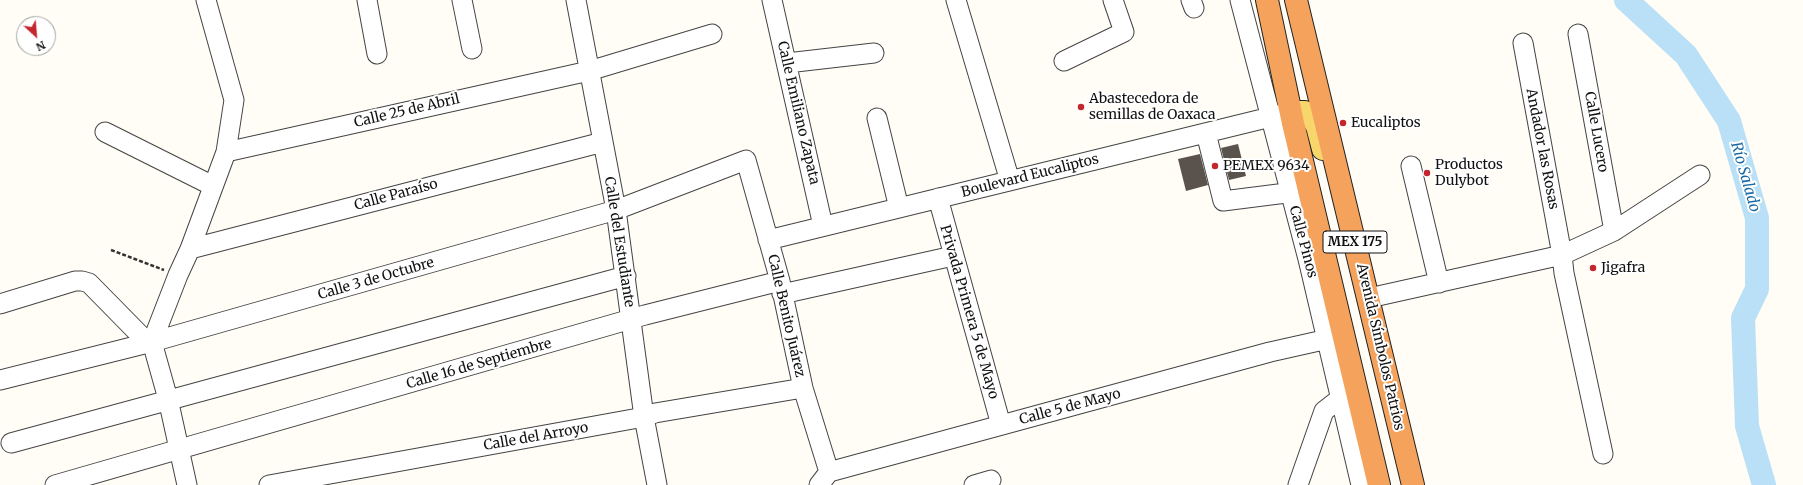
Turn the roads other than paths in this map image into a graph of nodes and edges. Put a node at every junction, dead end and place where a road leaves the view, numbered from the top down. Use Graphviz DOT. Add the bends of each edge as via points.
graph roads {
  1 [pos="206,0"];
  2 [pos="367,0"];
  3 [pos="462,0"];
  4 [pos="576,0"];
  5 [pos="772,0"];
  6 [pos="956,0"];
  7 [pos="1113,0"];
  8 [pos="1240,0"];
  9 [pos="1267,0"];
  10 [pos="1296,0"];
  11 [pos="712,34"];
  12 [pos="1578,34"];
  13 [pos="1522,42"];
  14 [pos="472,49"];
  15 [pos="874,53"];
  16 [pos="377,54"];
  17 [pos="1064,61"];
  18 [pos="787,63"];
  19 [pos="589,71"];
  20 [pos="1281,114"];
  21 [pos="877,118"];
  22 [pos="105,132"];
  23 [pos="1206,133"];
  24 [pos="603,142"];
  25 [pos="226,152"];
  26 [pos="746,160"];
  27 [pos="1411,166"];
  28 [pos="1700,174"];
  29 [pos="1010,181"];
  30 [pos="213,186"];
  31 [pos="1300,192"];
  32 [pos="1344,197"];
  33 [pos="938,198"];
  34 [pos="899,208"];
  35 [pos="616,210"];
  36 [pos="823,226"];
  37 [pos="1614,231"];
  38 [pos="768,240"];
  39 [pos="190,248"];
  40 [pos="1562,255"];
  41 [pos="953,256"];
  42 [pos="626,276"];
  43 [pos="1439,283"];
  44 [pos="781,287"];
  45 [pos="1369,298"];
  46 [pos="0,304"];
  47 [pos="631,320"];
  48 [pos="1328,339"];
  49 [pos="150,343"];
  50 [pos="0,380"];
  51 [pos="803,388"];
  52 [pos="1342,397"];
  53 [pos="168,399"];
  54 [pos="644,417"];
  55 [pos="1001,425"];
  56 [pos="11,444"];
  57 [pos="180,450"];
  58 [pos="1603,454"];
  59 [pos="824,478"];
  60 [pos="55,485"];
  61 [pos="187,485"];
  62 [pos="269,485"];
  63 [pos="657,485"];
  64 [pos="1298,485"];
  65 [pos="1361,485"];
  66 [pos="1379,485"];
  67 [pos="1413,485"];
  1 -- 25 [label="street" via="234,100"];
  2 -- 16 [label="street"];
  3 -- 14 [label="street"];
  4 -- 19 [label="street, Calle del Estudiante"];
  5 -- 18 [label="street, Calle Emiliano Zapata"];
  6 -- 29 [label="street"];
  7 -- 17 [label="street" via="1124,32"];
  8 -- 20 [label="street"];
  9 -- 20 [label="highway, MEX 175"];
  10 -- 32 [label="highway, Avenida Símbolos Patrios / MEX 175"];
  11 -- 19 [label="street, Calle 25 de Abril"];
  12 -- 37 [label="street, Calle Lucero"];
  13 -- 40 [label="street, Andador las Rosas"];
  15 -- 18 [label="street"];
  18 -- 36 [label="street, Calle Emiliano Zapata"];
  19 -- 24 [label="street, Calle del Estudiante"];
  19 -- 25 [label="street, Calle 25 de Abril"];
  20 -- 23 [label="street, Boulevard Eucaliptos"];
  20 -- 31 [label="highway, MEX 175"];
  20 -- 32 [label="main road" via="1305,112 1311,116 1317,126 1333,188"];
  21 -- 34 [label="street"];
  22 -- 30 [label="street"];
  23 -- 29 [label="street, Boulevard Eucaliptos"];
  23 -- 31 [label="street" via="1222,201"];
  24 -- 35 [label="street, Calle del Estudiante"];
  24 -- 39 [label="street, Calle Paraíso"];
  25 -- 30 [label="street"];
  26 -- 35 [label="street, Calle 3 de Octubre"];
  26 -- 38 [label="street, Calle Benito Juárez"];
  27 -- 43 [label="street"];
  28 -- 37 [label="street"];
  29 -- 33 [label="street, Boulevard Eucaliptos"];
  30 -- 39 [label="street"];
  31 -- 48 [label="street, Calle Pinos"];
  31 -- 66 [label="highway, MEX 175"];
  32 -- 45 [label="highway, Avenida Símbolos Patrios / MEX 175"];
  33 -- 34 [label="street, Boulevard Eucaliptos"];
  33 -- 41 [label="street, Privada Primera 5 de Mayo"];
  34 -- 36 [label="street, Boulevard Eucaliptos"];
  35 -- 42 [label="street, Calle del Estudiante"];
  35 -- 49 [label="street, Calle 3 de Octubre"];
  36 -- 38 [label="street, Boulevard Eucaliptos"];
  37 -- 40 [label="street"];
  38 -- 44 [label="street, Calle Benito Juárez"];
  39 -- 49 [label="street"];
  40 -- 43 [label="street"];
  40 -- 58 [label="street, Andador las Rosas"];
  41 -- 44 [label="street, Calle 16 de Septiembre"];
  41 -- 55 [label="street, Privada Primera 5 de Mayo"];
  42 -- 47 [label="street, Calle del Estudiante"];
  42 -- 53 [label="street"];
  43 -- 45 [label="street"];
  44 -- 47 [label="street, Calle 16 de Septiembre"];
  44 -- 51 [label="street, Calle Benito Juárez"];
  45 -- 67 [label="highway, Avenida Símbolos Patrios / MEX 175"];
  46 -- 49 [label="street" via="75,281 89,282"];
  47 -- 54 [label="street, Calle del Estudiante"];
  47 -- 57 [label="street, Calle 16 de Septiembre"];
  48 -- 52 [label="street, Calle Pinos"];
  48 -- 55 [label="street, Calle 5 de Mayo" via="1270,352"];
  49 -- 50 [label="street, Calle 3 de Octubre"];
  49 -- 53 [label="street"];
  51 -- 54 [label="street, Calle del Arroyo"];
  51 -- 59 [label="street, Calle Benito Juárez"];
  52 -- 64 [label="street" via="1324,411"];
  52 -- 65 [label="street, Calle Pinos"];
  53 -- 56 [label="street"];
  53 -- 57 [label="street"];
  54 -- 62 [label="street, Calle del Arroyo"];
  54 -- 63 [label="street, Calle del Estudiante"];
  55 -- 59 [label="street, Calle 5 de Mayo"];
  57 -- 60 [label="street, Calle 16 de Septiembre"];
  57 -- 61 [label="street"];
}
